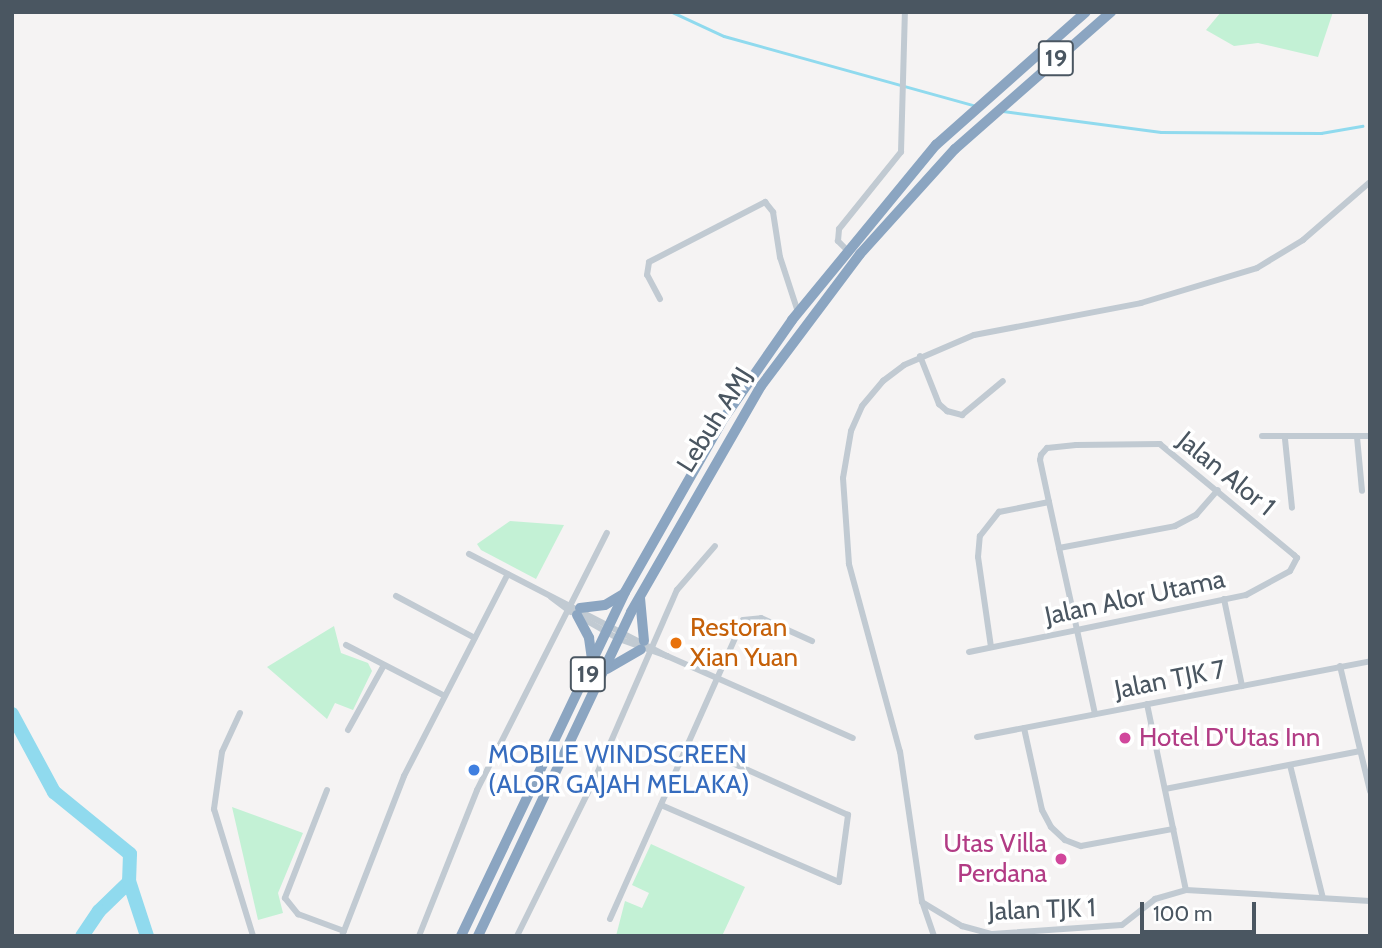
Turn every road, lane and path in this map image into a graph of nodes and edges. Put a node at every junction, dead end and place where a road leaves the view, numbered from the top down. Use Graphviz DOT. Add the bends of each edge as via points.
graph roads {
  1 [pos="905,12"];
  2 [pos="1086,12"];
  3 [pos="1111,12"];
  4 [pos="1370,182"];
  5 [pos="847,250"];
  6 [pos="660,299"];
  7 [pos="798,312"];
  8 [pos="920,356"];
  9 [pos="1003,381"];
  10 [pos="1262,436"];
  11 [pos="1370,436"];
  12 [pos="1357,437"];
  13 [pos="1286,439"];
  14 [pos="1218,490"];
  15 [pos="1362,491"];
  16 [pos="1049,502"];
  17 [pos="1292,508"];
  18 [pos="607,533"];
  19 [pos="715,546"];
  20 [pos="1059,548"];
  21 [pos="469,554"];
  22 [pos="1297,558"];
  23 [pos="508,574"];
  24 [pos="625,592"];
  25 [pos="397,596"];
  26 [pos="640,596"];
  27 [pos="1224,600"];
  28 [pos="574,609"];
  29 [pos="608,628"];
  30 [pos="1077,630"];
  31 [pos="621,635"];
  32 [pos="475,638"];
  33 [pos="812,641"];
  34 [pos="346,645"];
  35 [pos="647,647"];
  36 [pos="991,647"];
  37 [pos="969,652"];
  38 [pos="1370,661"];
  39 [pos="384,664"];
  40 [pos="592,666"];
  41 [pos="1340,666"];
  42 [pos="604,671"];
  43 [pos="717,678"];
  44 [pos="1242,685"];
  45 [pos="445,696"];
  46 [pos="1147,704"];
  47 [pos="240,713"];
  48 [pos="1095,714"];
  49 [pos="1024,728"];
  50 [pos="348,730"];
  51 [pos="977,737"];
  52 [pos="853,738"];
  53 [pos="688,743"];
  54 [pos="1360,751"];
  55 [pos="1290,765"];
  56 [pos="1165,789"];
  57 [pos="327,790"];
  58 [pos="1370,791"];
  59 [pos="661,805"];
  60 [pos="1174,829"];
  61 [pos="1186,890"];
  62 [pos="1323,898"];
  63 [pos="1370,901"];
  64 [pos="922,902"];
  65 [pos="610,919"];
  66 [pos="343,934"];
  67 [pos="253,936"];
  68 [pos="419,936"];
  69 [pos="461,936"];
  70 [pos="478,936"];
  71 [pos="517,936"];
  72 [pos="934,936"];
  1 -- 5 [label="street" via="901,152 839,229 838,241"];
  2 -- 5 [label="highway, Lebuh AMJ / 19" via="936,145"];
  3 -- 26 [label="highway, Lebuh AMJ / 19" via="981,124 900,209 802,329 724,445"];
  4 -- 8 [label="street" via="1303,240 1241,275 1141,303 1002,326"];
  5 -- 7 [label="highway, Lebuh AMJ / 19"];
  6 -- 7 [label="street" via="647,275 649,262 765,202 773,212 780,257"];
  7 -- 24 [label="highway, Lebuh AMJ / 19" via="711,438"];
  8 -- 9 [label="street" via="939,404 947,411 962,415"];
  8 -- 64 [label="street" via="883,381 862,406 847,447 843,497 849,564 905,776"];
  10 -- 13 [label="street"];
  11 -- 12 [label="street"];
  12 -- 13 [label="street"];
  12 -- 15 [label="street"];
  13 -- 17 [label="street"];
  14 -- 16 [label="street, Jalan Alor 1" via="1160,444 1067,446 1047,448 1041,455"];
  14 -- 20 [label="street" via="1196,515 1175,526"];
  14 -- 22 [label="street, Jalan Alor 1"];
  16 -- 20 [label="street"];
  16 -- 36 [label="street" via="999,512 980,536 978,557"];
  18 -- 28 [label="street"];
  19 -- 35 [label="street" via="677,590"];
  20 -- 30 [label="street"];
  21 -- 23 [label="street"];
  22 -- 27 [label="street, Jalan Alor Utama" via="1290,571 1268,585"];
  23 -- 28 [label="street"];
  23 -- 32 [label="street"];
  24 -- 28 [label="highway" via="605,605"];
  24 -- 29 [label="highway, Lebuh AMJ / 19"];
  25 -- 32 [label="street"];
  26 -- 31 [label="highway, Lebuh AMJ / 19"];
  26 -- 35 [label="highway"];
  27 -- 30 [label="street, Jalan Alor Utama"];
  27 -- 44 [label="street"];
  28 -- 29 [label="street"];
  28 -- 40 [label="highway" via="589,638"];
  28 -- 68 [label="street" via="477,790"];
  29 -- 31 [label="street"];
  29 -- 40 [label="highway, Lebuh AMJ / 19"];
  30 -- 36 [label="street, Jalan Alor Utama"];
  30 -- 48 [label="street"];
  31 -- 35 [label="street"];
  31 -- 42 [label="highway, Lebuh AMJ / 19"];
  32 -- 45 [label="street"];
  33 -- 43 [label="street" via="761,618 743,620"];
  34 -- 39 [label="street"];
  35 -- 42 [label="highway"];
  35 -- 43 [label="street"];
  35 -- 71 [label="street" via="542,891"];
  36 -- 37 [label="street, Jalan Alor Utama"];
  38 -- 41 [label="street, Jalan TJK 7"];
  39 -- 45 [label="street"];
  39 -- 50 [label="street"];
  40 -- 69 [label="highway, Lebuh AMJ / 19"];
  41 -- 44 [label="street, Jalan TJK 7"];
  41 -- 54 [label="street"];
  42 -- 70 [label="highway, Lebuh AMJ / 19"];
  43 -- 52 [label="street"];
  43 -- 53 [label="street"];
  44 -- 46 [label="street, Jalan TJK 7"];
  45 -- 66 [label="street" via="404,776"];
  46 -- 48 [label="street, Jalan TJK 7"];
  46 -- 56 [label="street"];
  47 -- 67 [label="street" via="222,752 214,809"];
  48 -- 49 [label="street, Jalan TJK 7"];
  49 -- 51 [label="street, Jalan TJK 7"];
  49 -- 60 [label="street" via="1042,810 1051,827 1065,839 1081,846"];
  53 -- 59 [label="street"];
  53 -- 59 [label="street" via="848,815 839,882"];
  54 -- 55 [label="street"];
  54 -- 58 [label="street"];
  55 -- 56 [label="street"];
  55 -- 62 [label="street"];
  56 -- 60 [label="street"];
  57 -- 66 [label="street" via="285,898 298,914"];
  59 -- 65 [label="street"];
  60 -- 61 [label="street"];
  61 -- 62 [label="street, Jalan TJK 1"];
  61 -- 64 [label="street, Jalan TJK 1" via="1155,899 1122,925 1009,934 977,931"];
  62 -- 63 [label="street, Jalan TJK 1"];
  64 -- 72 [label="street"];
}
